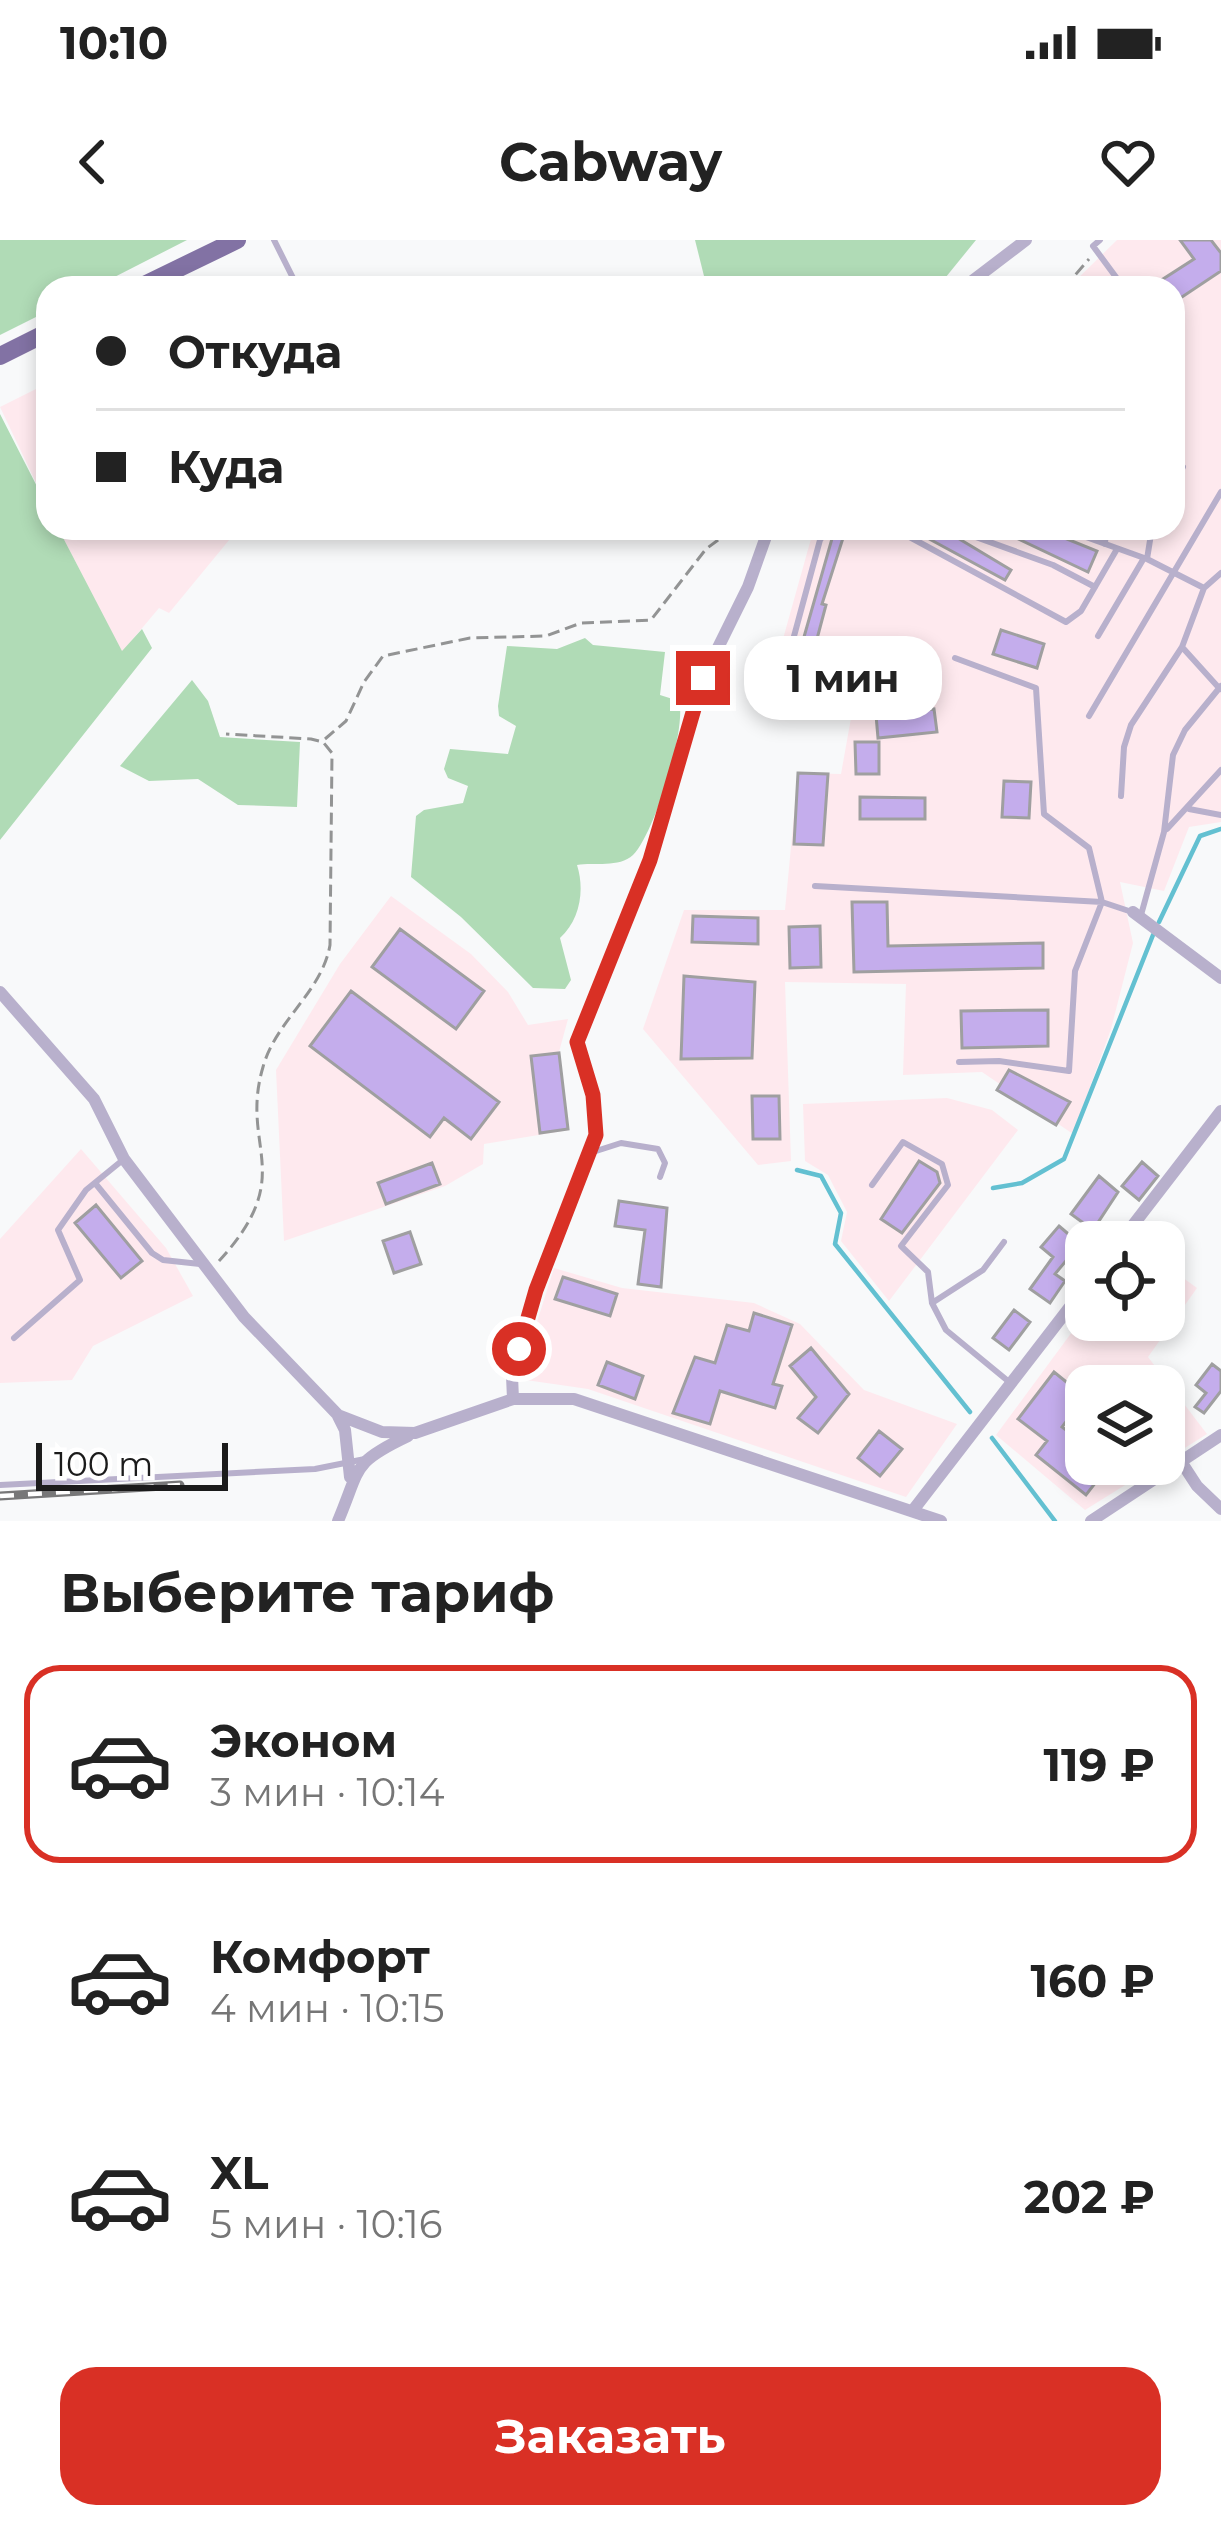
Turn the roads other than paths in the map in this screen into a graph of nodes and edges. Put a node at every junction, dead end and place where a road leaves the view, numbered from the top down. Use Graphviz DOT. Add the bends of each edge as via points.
graph roads {
  1 [pos="237,240"];
  2 [pos="274,240"];
  3 [pos="1026,240"];
  4 [pos="1097,243"];
  5 [pos="163,276"];
  6 [pos="292,276"];
  7 [pos="979,276"];
  8 [pos="1117,276"];
  9 [pos="36,338"];
  10 [pos="0,356"];
  11 [pos="1221,492"];
  12 [pos="765,540"];
  13 [pos="820,540"];
  14 [pos="914,540"];
  15 [pos="985,540"];
  16 [pos="1094,540"];
  17 [pos="1105,540"];
  18 [pos="1149,540"];
  19 [pos="1105,544"];
  20 [pos="1117,548"];
  21 [pos="1145,558"];
  22 [pos="1175,571"];
  23 [pos="1221,573"];
  24 [pos="1095,586"];
  25 [pos="1204,588"];
  26 [pos="1098,636"];
  27 [pos="1182,647"];
  28 [pos="790,652"];
  29 [pos="955,658"];
  30 [pos="1220,688"];
  31 [pos="1089,716"];
  32 [pos="1221,770"];
  33 [pos="1120,796"];
  34 [pos="1188,808"];
  35 [pos="1221,815"];
  36 [pos="1164,832"];
  37 [pos="814,886"];
  38 [pos="1102,902"];
  39 [pos="1137,915"];
  40 [pos="1221,978"];
  41 [pos="0,992"];
  42 [pos="959,1062"];
  43 [pos="1221,1111"];
  44 [pos="590,1153"];
  45 [pos="124,1159"];
  46 [pos="661,1177"];
  47 [pos="95,1183"];
  48 [pos="872,1185"];
  49 [pos="1136,1221"];
  50 [pos="1004,1243"];
  51 [pos="205,1267"];
  52 [pos="932,1303"];
  53 [pos="1065,1313"];
  54 [pos="14,1338"];
  55 [pos="1011,1383"];
  56 [pos="513,1399"];
  57 [pos="338,1414"];
  58 [pos="415,1433"];
  59 [pos="1221,1435"];
  60 [pos="365,1459"];
  61 [pos="1185,1460"];
  62 [pos="349,1464"];
  63 [pos="1185,1467"];
  64 [pos="350,1484"];
  65 [pos="0,1485"];
  66 [pos="1147,1485"];
  67 [pos="914,1509"];
  68 [pos="1221,1509"];
  69 [pos="338,1521"];
  70 [pos="941,1521"];
  71 [pos="1091,1521"];
  1 -- 5 [label="main road"];
  2 -- 6 [label="lane"];
  3 -- 7 [label="street"];
  4 -- 8 [label="lane"];
  9 -- 10 [label="main road"];
  11 -- 22 [label="lane"];
  12 -- 44 [label="street" via="703,678 650,860 577,1042 597,1118"];
  13 -- 28 [label="lane"];
  14 -- 24 [label="lane" via="1060,622 1072,621"];
  15 -- 24 [label="lane"];
  16 -- 19 [label="lane"];
  17 -- 19 [label="lane"];
  18 -- 21 [label="lane"];
  19 -- 20 [label="lane"];
  20 -- 21 [label="lane"];
  20 -- 24 [label="lane"];
  21 -- 22 [label="lane"];
  21 -- 26 [label="lane"];
  22 -- 25 [label="lane"];
  22 -- 31 [label="lane"];
  23 -- 25 [label="lane"];
  25 -- 27 [label="lane"];
  27 -- 30 [label="lane"];
  27 -- 33 [label="lane" via="1131,725"];
  29 -- 38 [label="lane" via="1036,688 1044,814 1089,848"];
  30 -- 36 [label="lane" via="1177,744"];
  32 -- 34 [label="lane"];
  34 -- 35 [label="lane"];
  34 -- 36 [label="lane"];
  36 -- 39 [label="lane"];
  37 -- 38 [label="lane"];
  38 -- 39 [label="lane"];
  38 -- 42 [label="lane" via="1075,971 1069,1071"];
  39 -- 40 [label="street"];
  41 -- 45 [label="street" via="94,1099"];
  43 -- 49 [label="street"];
  44 -- 46 [label="lane" via="621,1143 658,1148"];
  44 -- 56 [label="street" via="536,1290"];
  45 -- 47 [label="lane"];
  45 -- 51 [label="street"];
  47 -- 51 [label="lane" via="152,1252"];
  47 -- 54 [label="lane" via="58,1230 80,1280"];
  48 -- 52 [label="lane" via="903,1142 943,1164 948,1185 901,1246 928,1272"];
  50 -- 52 [label="lane" via="983,1270"];
  51 -- 57 [label="street" via="273,1352"];
  52 -- 55 [label="lane" via="946,1330"];
  53 -- 55 [label="street"];
  55 -- 67 [label="street"];
  56 -- 58 [label="street"];
  56 -- 67 [label="street" via="592,1402"];
  57 -- 58 [label="street" via="382,1432"];
  57 -- 62 [label="street"];
  58 -- 60 [label="street"];
  59 -- 61 [label="street"];
  60 -- 62 [label="lane"];
  60 -- 64 [label="street"];
  62 -- 64 [label="street"];
  62 -- 65 [label="lane"];
  63 -- 68 [label="street"];
  64 -- 69 [label="street"];
  66 -- 71 [label="street"];
  67 -- 70 [label="street"];
}
